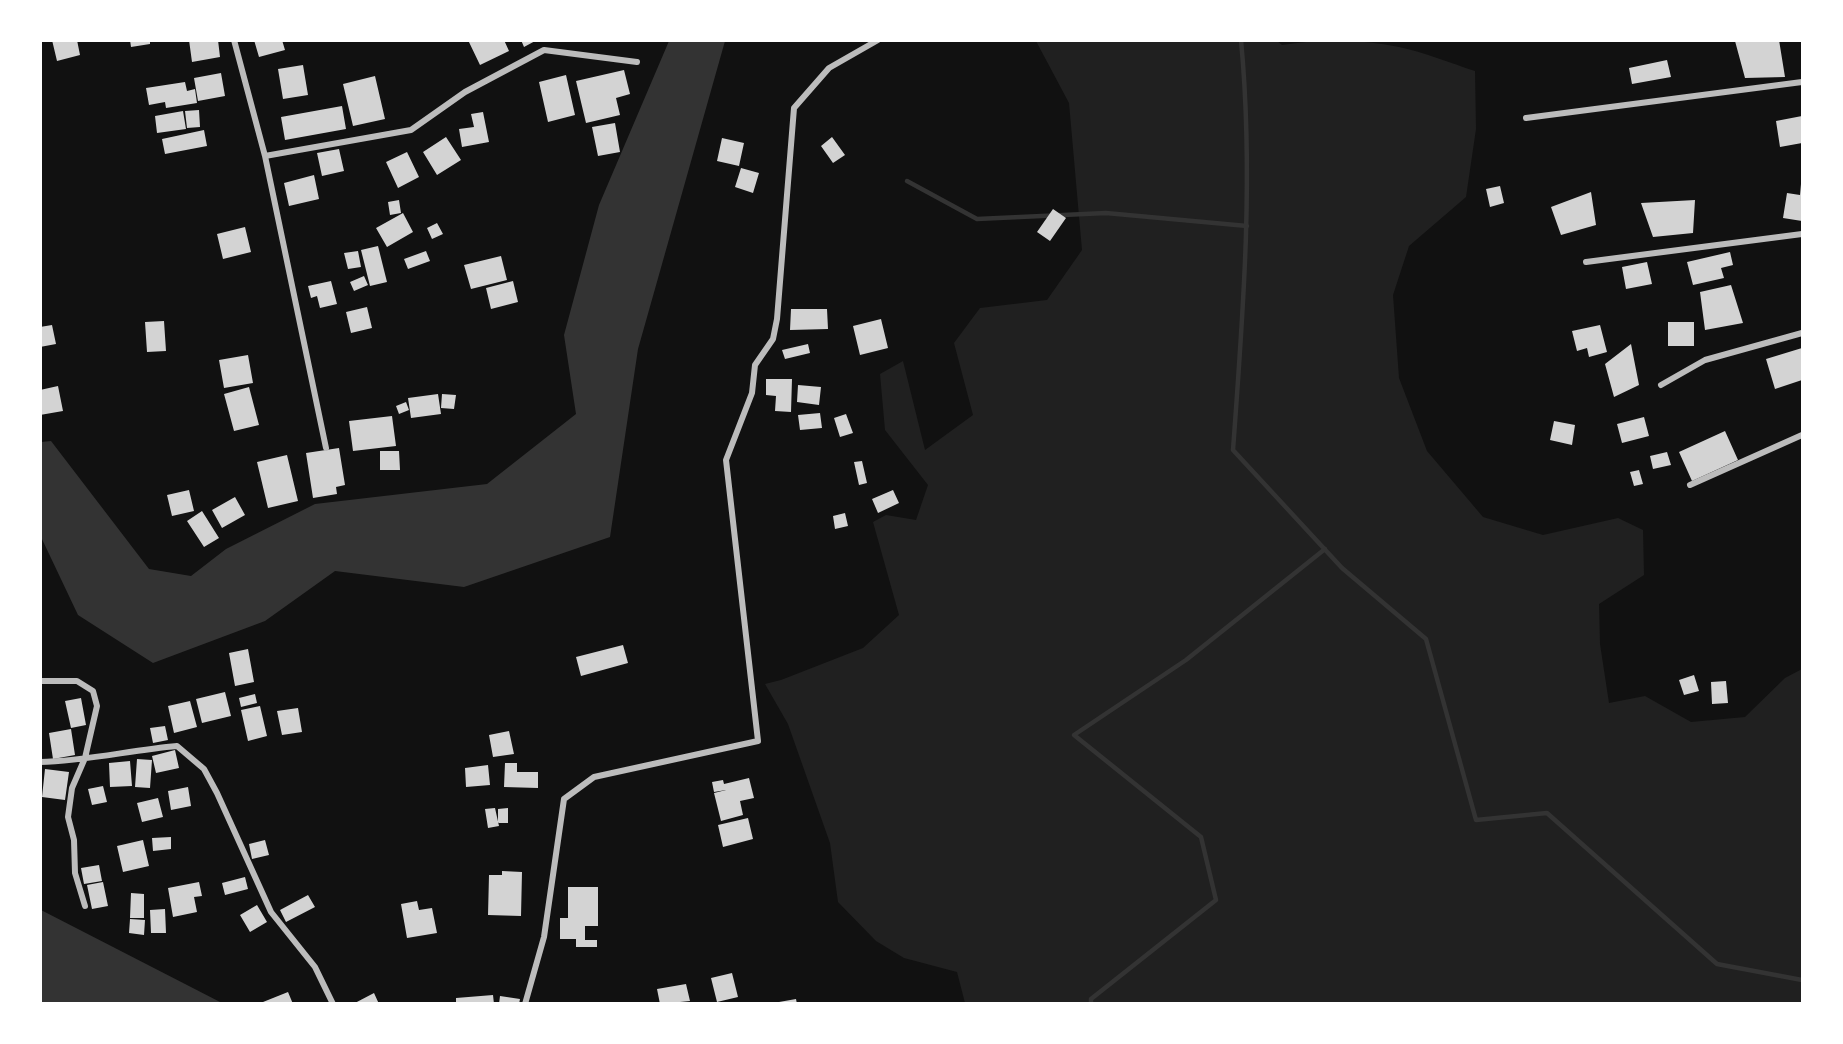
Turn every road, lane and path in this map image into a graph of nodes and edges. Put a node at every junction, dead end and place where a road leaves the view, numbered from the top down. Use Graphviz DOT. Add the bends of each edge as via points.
graph roads {
  1 [pos="234,40"];
  2 [pos="878,40"];
  3 [pos="637,62"];
  4 [pos="1803,82"];
  5 [pos="1526,118"];
  6 [pos="265,156"];
  7 [pos="1803,234"];
  8 [pos="1586,262"];
  9 [pos="1803,333"];
  10 [pos="1661,385"];
  11 [pos="1803,435"];
  12 [pos="326,448"];
  13 [pos="1690,485"];
  14 [pos="40,681"];
  15 [pos="85,758"];
  16 [pos="40,762"];
  17 [pos="85,906"];
  18 [pos="333,1004"];
  19 [pos="525,1004"];
  1 -- 6 [label="street"];
  2 -- 19 [label="street" via="829,68 794,108 777,319 773,339 755,365 752,393 726,460 758,741 594,777 564,799 544,937"];
  3 -- 6 [label="street" via="544,50 465,92 411,130"];
  4 -- 5 [label="street"];
  6 -- 12 [label="street"];
  7 -- 8 [label="street"];
  9 -- 10 [label="street" via="1705,360"];
  11 -- 13 [label="street"];
  14 -- 15 [label="street" via="77,681 93,691 97,706"];
  15 -- 16 [label="street"];
  15 -- 17 [label="street" via="72,788 68,817 74,840 75,873"];
  15 -- 18 [label="street" via="177,746 204,770 271,912 315,967"];
}
